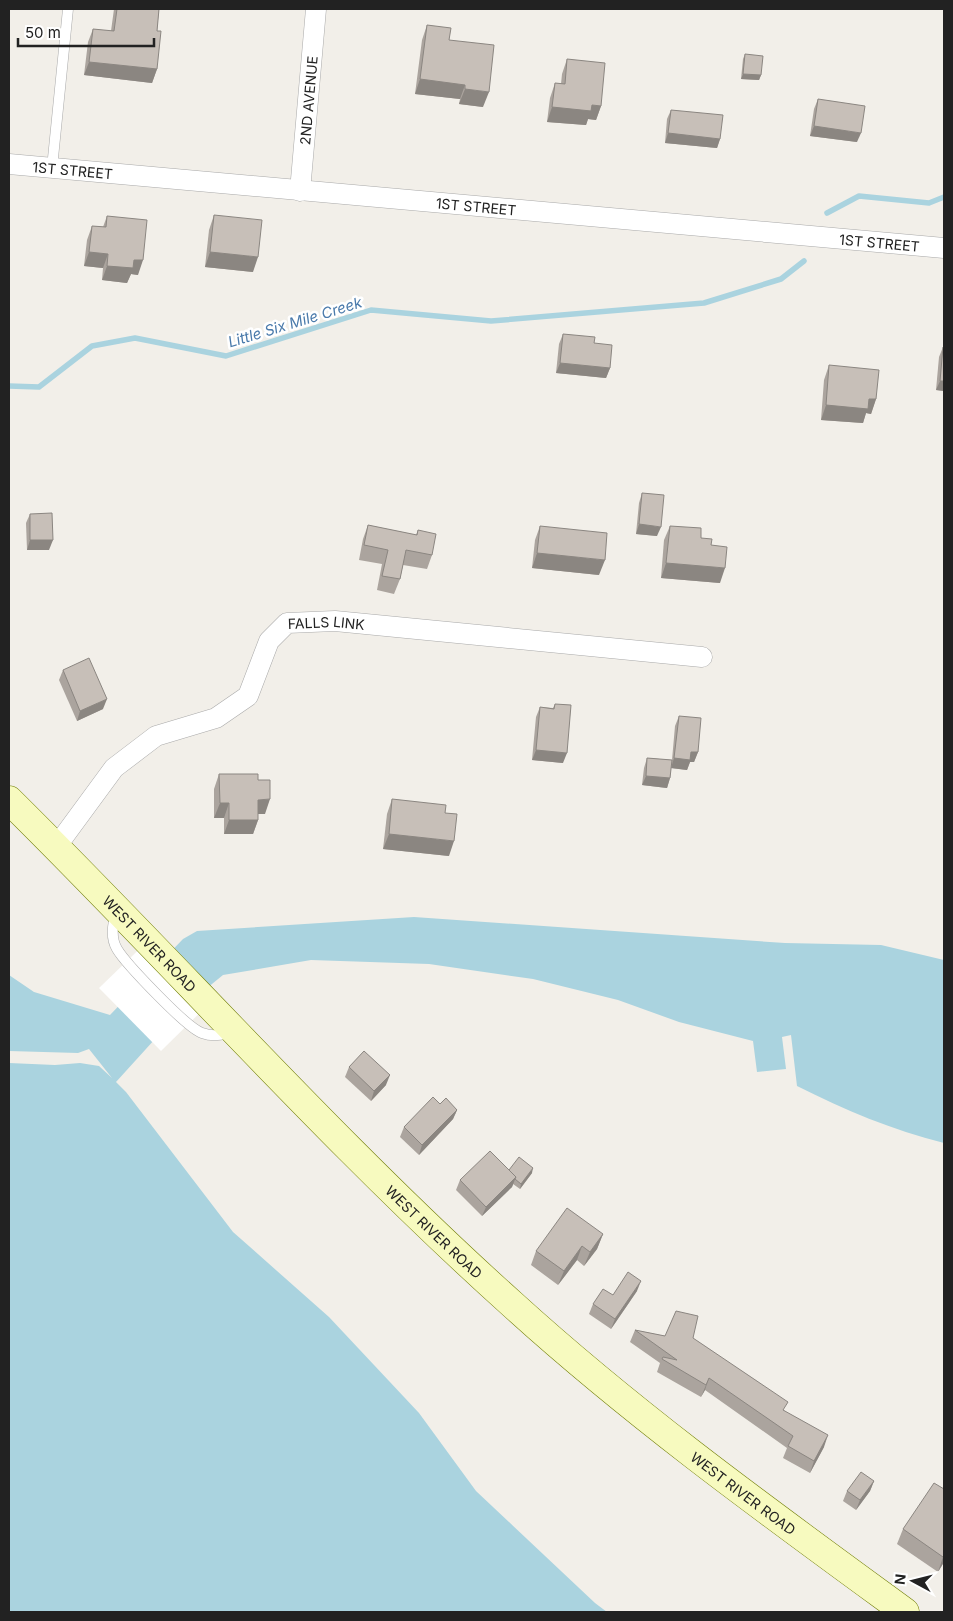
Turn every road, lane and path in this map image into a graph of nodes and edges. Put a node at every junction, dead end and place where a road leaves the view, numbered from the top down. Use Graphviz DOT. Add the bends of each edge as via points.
graph roads {
  1 [pos="68,9"];
  2 [pos="316,9"];
  3 [pos="9,164"];
  4 [pos="52,168"];
  5 [pos="300,192"];
  6 [pos="944,248"];
  7 [pos="702,657"];
  8 [pos="9,800"];
  9 [pos="56,847"];
  10 [pos="116,910"];
  11 [pos="233,1032"];
  12 [pos="905,1612"];
  1 -- 4 [label="lane"];
  2 -- 5 [label="street, 2ND AVENUE"];
  3 -- 4 [label="street, 1ST STREET"];
  4 -- 5 [label="street, 1ST STREET"];
  5 -- 6 [label="street, 1ST STREET"];
  7 -- 9 [label="street, FALLS LINK" via="336,621 287,623 269,641 248,696 216,718 156,736 114,768"];
  8 -- 9 [label="main road, WEST RIVER ROAD"];
  9 -- 10 [label="main road, WEST RIVER ROAD"];
  10 -- 11 [label="main road, WEST RIVER ROAD"];
  10 -- 11 [label="lane" via="112,930 116,948 188,1025 203,1034 217,1036"];
  11 -- 12 [label="main road, WEST RIVER ROAD" via="360,1162 514,1306 692,1454"];
}
